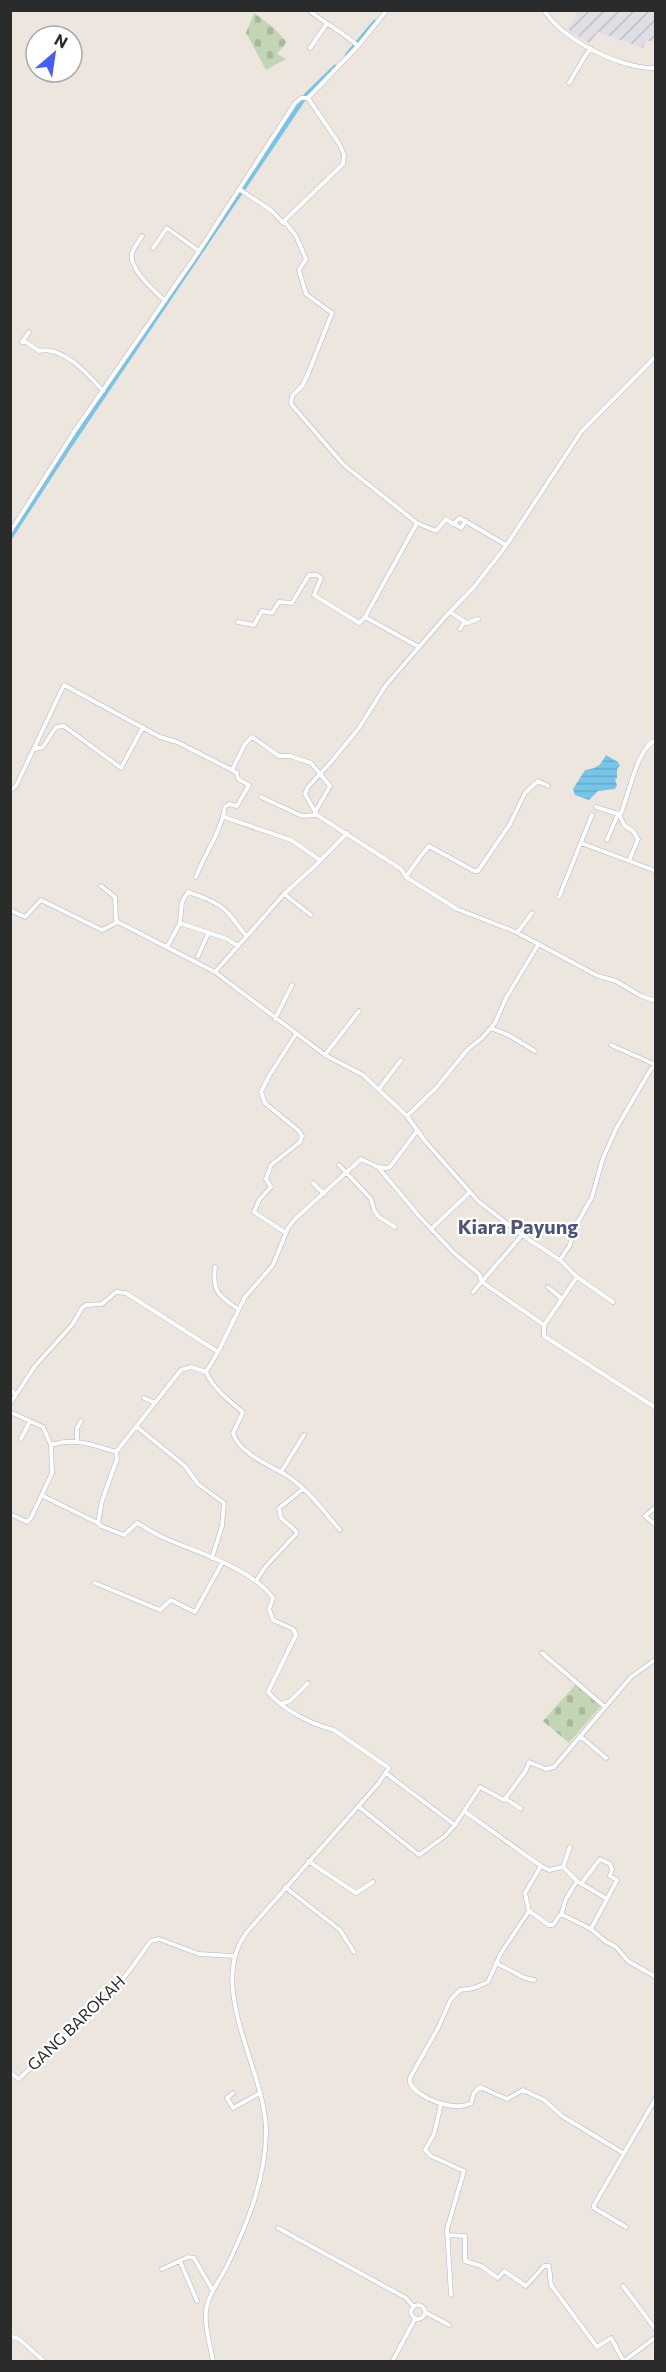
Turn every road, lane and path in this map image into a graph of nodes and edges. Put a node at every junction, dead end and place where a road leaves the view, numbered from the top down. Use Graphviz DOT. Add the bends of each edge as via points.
graph roads {
  1 [pos="309,10"];
  2 [pos="387,10"];
  3 [pos="544,10"];
  4 [pos="326,25"];
  5 [pos="357,45"];
  6 [pos="310,48"];
  7 [pos="590,48"];
  8 [pos="656,68"];
  9 [pos="569,83"];
  10 [pos="305,99"];
  11 [pos="242,191"];
  12 [pos="283,223"];
  13 [pos="142,236"];
  14 [pos="153,248"];
  15 [pos="199,251"];
  16 [pos="165,301"];
  17 [pos="29,332"];
  18 [pos="656,356"];
  19 [pos="103,391"];
  20 [pos="466,521"];
  21 [pos="417,523"];
  22 [pos="454,524"];
  23 [pos="10,532"];
  24 [pos="506,546"];
  25 [pos="450,612"];
  26 [pos="365,617"];
  27 [pos="478,619"];
  28 [pos="465,621"];
  29 [pos="238,622"];
  30 [pos="460,629"];
  31 [pos="419,647"];
  32 [pos="143,727"];
  33 [pos="656,740"];
  34 [pos="35,744"];
  35 [pos="232,770"];
  36 [pos="320,774"];
  37 [pos="548,786"];
  38 [pos="10,791"];
  39 [pos="261,797"];
  40 [pos="596,807"];
  41 [pos="316,813"];
  42 [pos="592,814"];
  43 [pos="619,814"];
  44 [pos="224,817"];
  45 [pos="347,833"];
  46 [pos="607,840"];
  47 [pos="581,843"];
  48 [pos="320,861"];
  49 [pos="629,861"];
  50 [pos="656,871"];
  51 [pos="196,877"];
  52 [pos="406,877"];
  53 [pos="100,886"];
  54 [pos="284,894"];
  55 [pos="559,897"];
  56 [pos="10,910"];
  57 [pos="532,913"];
  58 [pos="311,915"];
  59 [pos="116,921"];
  60 [pos="180,923"];
  61 [pos="517,933"];
  62 [pos="208,934"];
  63 [pos="247,936"];
  64 [pos="538,945"];
  65 [pos="238,946"];
  66 [pos="167,947"];
  67 [pos="196,959"];
  68 [pos="215,972"];
  69 [pos="292,985"];
  70 [pos="656,1001"];
  71 [pos="359,1011"];
  72 [pos="275,1019"];
  73 [pos="491,1028"];
  74 [pos="296,1034"];
  75 [pos="611,1045"];
  76 [pos="535,1051"];
  77 [pos="325,1055"];
  78 [pos="401,1060"];
  79 [pos="656,1065"];
  80 [pos="379,1089"];
  81 [pos="407,1116"];
  82 [pos="417,1131"];
  83 [pos="339,1165"];
  84 [pos="378,1167"];
  85 [pos="345,1173"];
  86 [pos="313,1183"];
  87 [pos="469,1193"];
  88 [pos="324,1194"];
  89 [pos="395,1227"];
  90 [pos="431,1229"];
  91 [pos="286,1233"];
  92 [pos="522,1235"];
  93 [pos="560,1260"];
  94 [pos="215,1267"];
  95 [pos="577,1277"];
  96 [pos="482,1282"];
  97 [pos="548,1287"];
  98 [pos="473,1292"];
  99 [pos="562,1299"];
  100 [pos="613,1302"];
  101 [pos="238,1309"];
  102 [pos="544,1325"];
  103 [pos="218,1354"];
  104 [pos="206,1372"];
  105 [pos="10,1389"];
  106 [pos="16,1395"];
  107 [pos="144,1398"];
  108 [pos="10,1403"];
  109 [pos="155,1403"];
  110 [pos="656,1408"];
  111 [pos="10,1412"];
  112 [pos="30,1421"];
  113 [pos="81,1421"];
  114 [pos="137,1427"];
  115 [pos="304,1435"];
  116 [pos="21,1439"];
  117 [pos="77,1441"];
  118 [pos="51,1444"];
  119 [pos="116,1452"];
  120 [pos="281,1472"];
  121 [pos="303,1489"];
  122 [pos="43,1496"];
  123 [pos="656,1507"];
  124 [pos="10,1514"];
  125 [pos="98,1522"];
  126 [pos="656,1525"];
  127 [pos="340,1530"];
  128 [pos="212,1558"];
  129 [pos="222,1563"];
  130 [pos="256,1581"];
  131 [pos="95,1583"];
  132 [pos="542,1653"];
  133 [pos="656,1659"];
  134 [pos="308,1683"];
  135 [pos="280,1704"];
  136 [pos="605,1707"];
  137 [pos="580,1736"];
  138 [pos="606,1758"];
  139 [pos="387,1774"];
  140 [pos="506,1799"];
  141 [pos="358,1806"];
  142 [pos="521,1809"];
  143 [pos="464,1811"];
  144 [pos="455,1825"];
  145 [pos="570,1847"];
  146 [pos="418,1855"];
  147 [pos="413,1859"];
  148 [pos="308,1861"];
  149 [pos="541,1866"];
  150 [pos="563,1867"];
  151 [pos="373,1882"];
  152 [pos="579,1883"];
  153 [pos="285,1887"];
  154 [pos="607,1899"];
  155 [pos="529,1911"];
  156 [pos="561,1915"];
  157 [pos="591,1929"];
  158 [pos="354,1952"];
  159 [pos="234,1956"];
  160 [pos="496,1963"];
  161 [pos="656,1977"];
  162 [pos="534,1980"];
  163 [pos="10,2073"];
  164 [pos="233,2093"];
  165 [pos="260,2093"];
  166 [pos="656,2098"];
  167 [pos="441,2104"];
  168 [pos="623,2153"];
  169 [pos="626,2227"];
  170 [pos="278,2228"];
  171 [pos="447,2235"];
  172 [pos="180,2261"];
  173 [pos="162,2269"];
  174 [pos="624,2286"];
  175 [pos="213,2291"];
  176 [pos="451,2295"];
  177 [pos="197,2301"];
  178 [pos="414,2307"];
  179 [pos="425,2312"];
  180 [pos="416,2319"];
  181 [pos="449,2325"];
  182 [pos="656,2330"];
  183 [pos="10,2336"];
  184 [pos="656,2337"];
  185 [pos="45,2361"];
  186 [pos="213,2361"];
  187 [pos="392,2361"];
  188 [pos="623,2361"];
  1 -- 4 [label="street"];
  2 -- 5 [label="street"];
  3 -- 7 [label="street" via="554,23"];
  4 -- 5 [label="street"];
  4 -- 6 [label="street"];
  5 -- 10 [label="street"];
  7 -- 8 [label="street" via="620,63"];
  7 -- 9 [label="street"];
  10 -- 11 [label="street" via="295,103"];
  10 -- 12 [label="street" via="340,145 343,164"];
  11 -- 12 [label="street" via="272,210"];
  11 -- 15 [label="street"];
  12 -- 21 [label="street" via="295,233 306,259 298,272 306,294 332,313 302,386 291,396 291,404 344,465"];
  13 -- 16 [label="street" via="132,255 133,262"];
  14 -- 15 [label="street" via="167,228"];
  15 -- 16 [label="street"];
  16 -- 19 [label="street"];
  17 -- 19 [label="street" via="22,342 39,351 59,353 84,370"];
  18 -- 24 [label="street" via="581,432"];
  19 -- 23 [label="street"];
  20 -- 22 [label="street" via="459,518"];
  20 -- 22 [label="street" via="461,528"];
  20 -- 24 [label="street"];
  21 -- 22 [label="street" via="433,531 446,519"];
  21 -- 26 [label="street"];
  24 -- 25 [label="street"];
  25 -- 28 [label="street"];
  25 -- 31 [label="street"];
  26 -- 29 [label="street" via="359,623 314,596 321,578 309,575 292,603 279,602 272,613 262,611 254,625"];
  26 -- 31 [label="street"];
  27 -- 28 [label="street"];
  28 -- 30 [label="street"];
  31 -- 36 [label="street"];
  32 -- 34 [label="street" via="64,685"];
  32 -- 34 [label="street" via="122,768 64,726 56,728 43,747 36,749"];
  32 -- 35 [label="street"];
  33 -- 43 [label="street" via="648,744"];
  34 -- 38 [label="street"];
  35 -- 36 [label="street" via="252,737 279,756 311,763"];
  35 -- 44 [label="street" via="249,786 237,806 227,805"];
  36 -- 41 [label="street" via="330,786"];
  36 -- 41 [label="street" via="305,791"];
  37 -- 52 [label="street" via="538,781 525,793 510,824 478,871 429,846"];
  39 -- 41 [label="street" via="302,816"];
  40 -- 43 [label="street"];
  41 -- 45 [label="street"];
  42 -- 47 [label="street"];
  43 -- 46 [label="street"];
  43 -- 49 [label="street" via="638,840"];
  44 -- 48 [label="street" via="291,840"];
  44 -- 51 [label="street"];
  45 -- 48 [label="street"];
  45 -- 52 [label="street" via="401,869"];
  47 -- 49 [label="street"];
  47 -- 55 [label="street"];
  48 -- 54 [label="street"];
  49 -- 50 [label="street"];
  52 -- 61 [label="street" via="457,909"];
  53 -- 59 [label="street" via="115,897"];
  54 -- 58 [label="street"];
  54 -- 63 [label="street"];
  56 -- 59 [label="street" via="25,917 41,900 102,930"];
  57 -- 61 [label="street"];
  59 -- 66 [label="street"];
  60 -- 62 [label="street"];
  60 -- 63 [label="street" via="182,900 188,892 218,905"];
  60 -- 66 [label="street"];
  61 -- 64 [label="street"];
  62 -- 65 [label="street"];
  62 -- 67 [label="street"];
  63 -- 65 [label="street"];
  64 -- 70 [label="street"];
  64 -- 73 [label="street"];
  65 -- 68 [label="street"];
  66 -- 67 [label="street"];
  67 -- 68 [label="street"];
  68 -- 72 [label="street"];
  69 -- 72 [label="street"];
  71 -- 77 [label="street"];
  72 -- 74 [label="street"];
  73 -- 76 [label="street"];
  73 -- 81 [label="street"];
  74 -- 77 [label="street"];
  74 -- 91 [label="street" via="261,1092 265,1103 302,1136 272,1165 266,1179 271,1187 254,1212"];
  75 -- 79 [label="street"];
  77 -- 80 [label="street" via="363,1075"];
  78 -- 80 [label="street"];
  79 -- 93 [label="street" via="617,1127 592,1197"];
  80 -- 81 [label="street"];
  81 -- 82 [label="street"];
  82 -- 84 [label="street" via="390,1167"];
  82 -- 87 [label="street"];
  83 -- 85 [label="street"];
  84 -- 85 [label="street" via="361,1159"];
  84 -- 90 [label="street"];
  85 -- 88 [label="street"];
  85 -- 89 [label="street" via="371,1199 380,1217"];
  86 -- 88 [label="street"];
  87 -- 90 [label="street"];
  87 -- 92 [label="street"];
  88 -- 91 [label="street"];
  90 -- 96 [label="street" via="479,1274"];
  91 -- 101 [label="street" via="273,1265"];
  92 -- 93 [label="street"];
  92 -- 96 [label="street"];
  93 -- 95 [label="street"];
  94 -- 101 [label="street" via="215,1287 221,1297"];
  95 -- 99 [label="street"];
  95 -- 100 [label="street"];
  96 -- 98 [label="street"];
  96 -- 102 [label="street"];
  97 -- 99 [label="street"];
  99 -- 102 [label="street"];
  101 -- 103 [label="street"];
  102 -- 110 [label="street" via="547,1339"];
  103 -- 104 [label="street"];
  103 -- 106 [label="street" via="126,1293 116,1292 102,1304 82,1308"];
  104 -- 109 [label="street" via="191,1367 182,1370"];
  104 -- 120 [label="street" via="212,1383 243,1412 234,1437 257,1460"];
  105 -- 106 [label="street"];
  106 -- 108 [label="street"];
  107 -- 109 [label="street"];
  109 -- 114 [label="street"];
  111 -- 112 [label="street"];
  112 -- 116 [label="street"];
  112 -- 118 [label="street" via="43,1426"];
  113 -- 117 [label="street"];
  114 -- 119 [label="street"];
  114 -- 128 [label="street" via="185,1466 198,1485 225,1504"];
  115 -- 120 [label="street"];
  117 -- 118 [label="street"];
  117 -- 119 [label="street"];
  118 -- 122 [label="street" via="52,1473"];
  119 -- 125 [label="street"];
  120 -- 121 [label="street"];
  121 -- 127 [label="street"];
  121 -- 130 [label="street" via="279,1508 281,1518 296,1534"];
  122 -- 124 [label="street" via="29,1521"];
  122 -- 125 [label="street"];
  123 -- 126 [label="street" via="645,1516"];
  125 -- 128 [label="street" via="124,1535 137,1523"];
  128 -- 129 [label="street"];
  129 -- 130 [label="street"];
  129 -- 131 [label="street" via="195,1612 171,1600 160,1610"];
  130 -- 135 [label="street" via="273,1598 269,1609 273,1620 293,1629 296,1635 267,1691"];
  132 -- 136 [label="street"];
  133 -- 136 [label="street" via="631,1677"];
  134 -- 135 [label="street" via="291,1701"];
  135 -- 139 [label="street" via="334,1731 387,1767"];
  136 -- 137 [label="street"];
  137 -- 138 [label="street"];
  137 -- 140 [label="street" via="550,1769 529,1762"];
  139 -- 141 [label="street"];
  139 -- 144 [label="street"];
  140 -- 142 [label="street"];
  140 -- 143 [label="street" via="480,1787"];
  141 -- 146 [label="street"];
  141 -- 148 [label="street"];
  143 -- 144 [label="street"];
  143 -- 149 [label="street"];
  144 -- 146 [label="street"];
  145 -- 150 [label="street"];
  146 -- 147 [label="street"];
  148 -- 151 [label="street" via="356,1893"];
  148 -- 153 [label="street"];
  149 -- 150 [label="street" via="549,1870"];
  149 -- 155 [label="street" via="525,1893"];
  150 -- 152 [label="street"];
  152 -- 154 [label="street"];
  152 -- 154 [label="street" via="600,1859 610,1864 610,1876 617,1881"];
  152 -- 156 [label="street" via="566,1899"];
  153 -- 158 [label="street" via="340,1930"];
  153 -- 159 [label="street" via="244,1936"];
  154 -- 157 [label="street"];
  155 -- 156 [label="street" via="552,1926"];
  155 -- 160 [label="street"];
  156 -- 157 [label="street"];
  157 -- 161 [label="street" via="616,1947 627,1961"];
  159 -- 163 [label="street, GANG BAROKAH" via="199,1954 159,1939 151,1941 126,1975 63,2040 19,2079"];
  159 -- 165 [label="street" via="238,2017"];
  160 -- 162 [label="street"];
  160 -- 167 [label="street" via="488,1982 460,1990 451,1999 410,2078 412,2087"];
  164 -- 165 [label="street" via="227,2098 234,2108"];
  165 -- 175 [label="street" via="266,2129 257,2193"];
  166 -- 168 [label="street"];
  167 -- 168 [label="street" via="469,2105 480,2087 507,2099 523,2090 543,2099 562,2116"];
  167 -- 171 [label="street" via="434,2134 425,2150 464,2171"];
  168 -- 169 [label="street" via="593,2206"];
  170 -- 178 [label="street" via="406,2298"];
  171 -- 176 [label="street"];
  171 -- 188 [label="street" via="465,2236 465,2260 498,2278 504,2271 526,2286 544,2266 549,2266 551,2285 586,2335 598,2347 611,2338"];
  172 -- 173 [label="street"];
  172 -- 175 [label="street" via="194,2258"];
  172 -- 177 [label="street"];
  174 -- 182 [label="street"];
  175 -- 186 [label="street" via="206,2311"];
  178 -- 179 [label="street"];
  178 -- 180 [label="street" via="412,2315"];
  179 -- 180 [label="street"];
  179 -- 181 [label="street"];
  180 -- 187 [label="street"];
  183 -- 185 [label="street"];
  184 -- 188 [label="street"];
}
